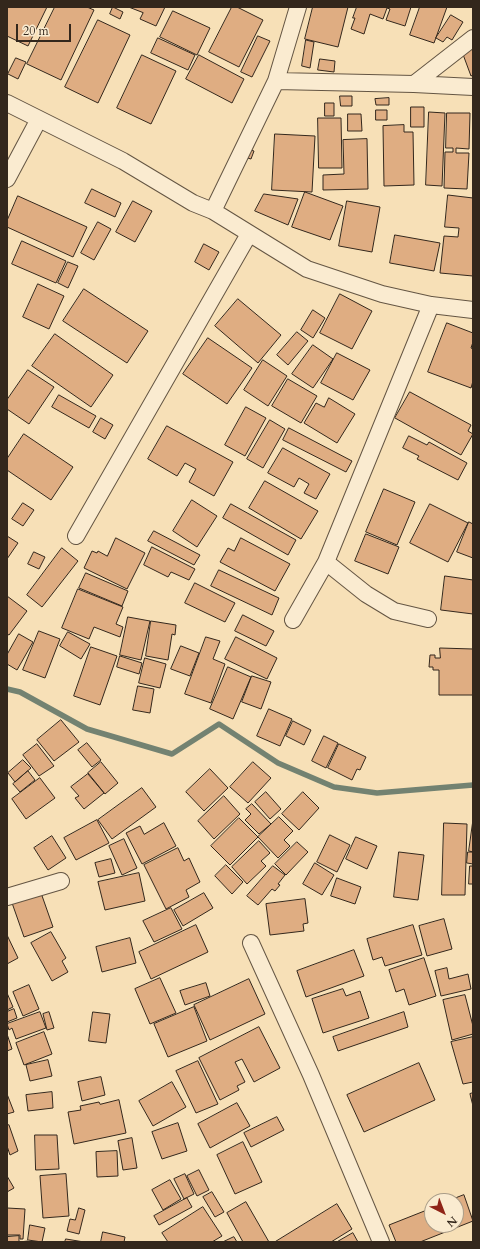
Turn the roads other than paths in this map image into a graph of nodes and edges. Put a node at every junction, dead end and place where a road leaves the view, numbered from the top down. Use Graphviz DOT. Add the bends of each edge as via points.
graph roads {
  1 [pos="298,7"];
  2 [pos="473,38"];
  3 [pos="276,81"];
  4 [pos="414,84"];
  5 [pos="473,87"];
  6 [pos="7,103"];
  7 [pos="40,119"];
  8 [pos="7,179"];
  9 [pos="213,211"];
  10 [pos="249,234"];
  11 [pos="431,305"];
  12 [pos="473,310"];
  13 [pos="76,536"];
  14 [pos="326,562"];
  15 [pos="293,620"];
  16 [pos="428,620"];
  17 [pos="61,881"];
  18 [pos="7,897"];
  19 [pos="251,943"];
  20 [pos="381,1242"];
  1 -- 3 [label="street"];
  2 -- 4 [label="street"];
  3 -- 4 [label="street"];
  3 -- 9 [label="street"];
  4 -- 5 [label="street"];
  6 -- 7 [label="street"];
  7 -- 8 [label="street"];
  7 -- 9 [label="street" via="123,161 193,203"];
  9 -- 10 [label="street"];
  10 -- 11 [label="street" via="307,269 382,294"];
  10 -- 13 [label="street"];
  11 -- 12 [label="street"];
  11 -- 14 [label="street"];
  14 -- 15 [label="street"];
  14 -- 16 [label="street" via="366,594 394,611"];
  17 -- 18 [label="street"];
  19 -- 20 [label="street" via="311,1075"];
}
